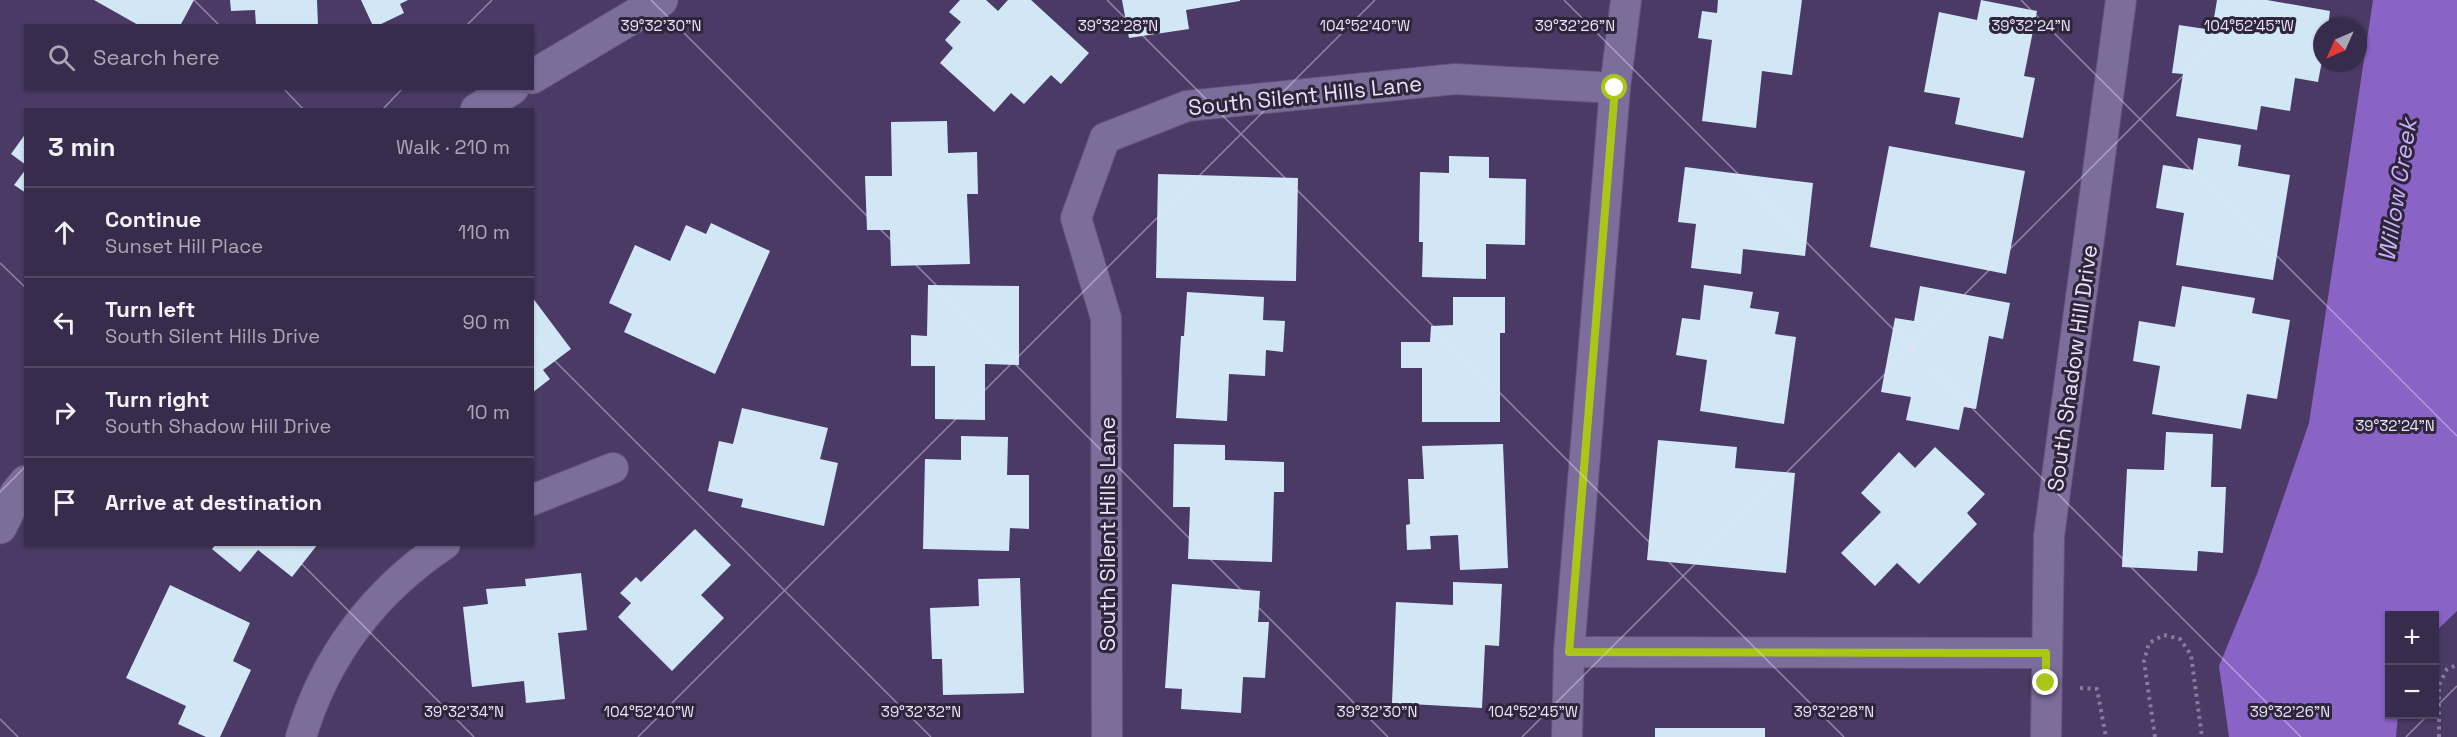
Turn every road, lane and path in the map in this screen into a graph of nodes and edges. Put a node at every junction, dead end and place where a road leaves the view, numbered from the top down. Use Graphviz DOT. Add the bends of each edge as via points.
graph roads {
  1 [pos="661,0"];
  2 [pos="1626,0"];
  3 [pos="2121,0"];
  4 [pos="534,75"];
  5 [pos="1615,88"];
  6 [pos="509,90"];
  7 [pos="480,108"];
  8 [pos="613,468"];
  9 [pos="14,485"];
  10 [pos="534,499"];
  11 [pos="0,527"];
  12 [pos="442,546"];
  13 [pos="1569,652"];
  14 [pos="2046,653"];
  15 [pos="2457,665"];
  16 [pos="2046,683"];
  17 [pos="301,737"];
  18 [pos="1107,737"];
  19 [pos="1567,737"];
  20 [pos="2046,737"];
  21 [pos="2106,737"];
  22 [pos="2155,737"];
  23 [pos="2202,737"];
  24 [pos="2439,737"];
  1 -- 4 [label="street"];
  2 -- 5 [label="street"];
  3 -- 14 [label="street, South Shadow Hill Drive" via="2049,536"];
  5 -- 13 [label="street"];
  5 -- 18 [label="street, South Silent Hills Lane" via="1455,79 1420,82 1187,106 1105,138 1076,218 1106,318"];
  6 -- 7 [label="street"];
  8 -- 10 [label="street"];
  9 -- 11 [label="street"];
  12 -- 17 [label="street" via="372,606 329,665"];
  13 -- 14 [label="street"];
  13 -- 19 [label="street"];
  14 -- 16 [label="street, South Shadow Hill Drive"];
  15 -- 24 [label="path" via="2446,669 2439,686"];
  16 -- 20 [label="street, South Shadow Hill Drive"];
  16 -- 21 [label="path" via="2097,690"];
  22 -- 23 [label="path" via="2144,661 2149,643 2164,635 2180,639 2191,655"];
}
